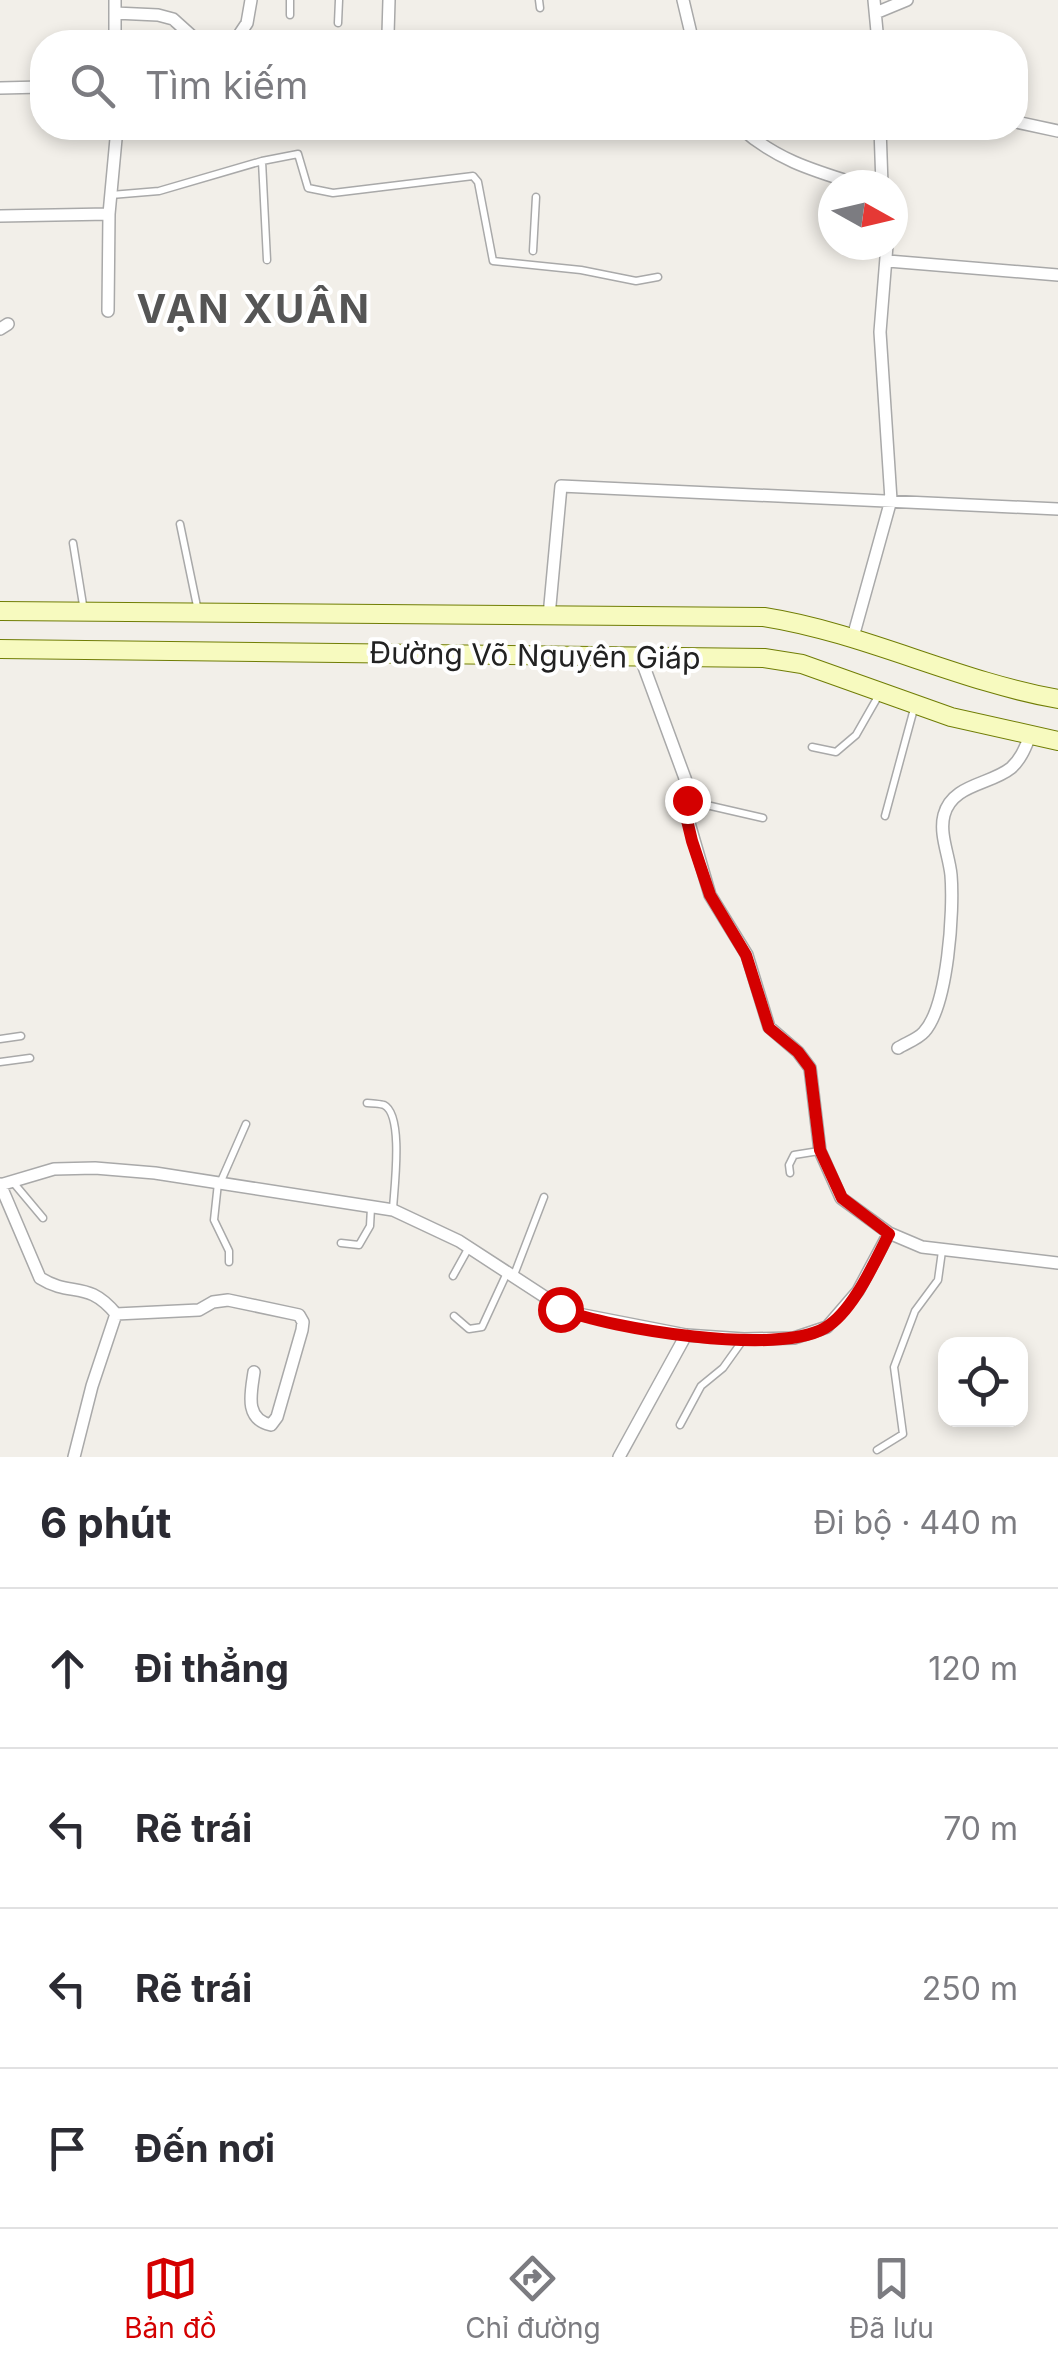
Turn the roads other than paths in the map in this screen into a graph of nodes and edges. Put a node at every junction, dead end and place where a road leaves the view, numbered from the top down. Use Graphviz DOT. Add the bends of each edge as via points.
graph roads {
  1 [pos="250,0"];
  2 [pos="290,0"];
  3 [pos="339,0"];
  4 [pos="389,0"];
  5 [pos="682,0"];
  6 [pos="907,0"];
  7 [pos="876,6"];
  8 [pos="115,7"];
  9 [pos="290,16"];
  10 [pos="338,23"];
  11 [pos="185,30"];
  12 [pos="243,30"];
  13 [pos="388,30"];
  14 [pos="690,30"];
  15 [pos="30,87"];
  16 [pos="0,88"];
  17 [pos="1028,125"];
  18 [pos="1058,131"];
  19 [pos="115,140"];
  20 [pos="753,140"];
  21 [pos="880,140"];
  22 [pos="262,160"];
  23 [pos="881,170"];
  24 [pos="818,172"];
  25 [pos="112,195"];
  26 [pos="536,196"];
  27 [pos="109,214"];
  28 [pos="0,216"];
  29 [pos="533,251"];
  30 [pos="267,260"];
  31 [pos="888,261"];
  32 [pos="1058,275"];
  33 [pos="658,278"];
  34 [pos="108,310"];
  35 [pos="891,500"];
  36 [pos="1058,509"];
  37 [pos="180,524"];
  38 [pos="73,543"];
  39 [pos="0,611"];
  40 [pos="84,612"];
  41 [pos="198,613"];
  42 [pos="549,616"];
  43 [pos="853,637"];
  44 [pos="0,648"];
  45 [pos="640,656"];
  46 [pos="880,692"];
  47 [pos="1058,700"];
  48 [pos="916,704"];
  49 [pos="1030,736"];
  50 [pos="1058,741"];
  51 [pos="812,747"];
  52 [pos="687,800"];
  53 [pos="885,816"];
  54 [pos="763,818"];
  55 [pos="21,1036"];
  56 [pos="0,1039"];
  57 [pos="898,1048"];
  58 [pos="30,1058"];
  59 [pos="0,1062"];
  60 [pos="368,1103"];
  61 [pos="246,1124"];
  62 [pos="820,1150"];
  63 [pos="790,1173"];
  64 [pos="219,1182"];
  65 [pos="4,1183"];
  66 [pos="544,1197"];
  67 [pos="372,1207"];
  68 [pos="392,1210"];
  69 [pos="44,1218"];
  70 [pos="889,1234"];
  71 [pos="341,1242"];
  72 [pos="469,1248"];
  73 [pos="942,1250"];
  74 [pos="229,1262"];
  75 [pos="1058,1263"];
  76 [pos="453,1276"];
  77 [pos="510,1277"];
  78 [pos="116,1314"];
  79 [pos="454,1316"];
  80 [pos="686,1336"];
  81 [pos="744,1339"];
  82 [pos="254,1372"];
  83 [pos="680,1425"];
  84 [pos="877,1450"];
  85 [pos="74,1456"];
  86 [pos="619,1457"];
  1 -- 12 [label="street"];
  2 -- 9 [label="lane"];
  3 -- 10 [label="lane"];
  4 -- 13 [label="street"];
  5 -- 14 [label="street"];
  6 -- 7 [label="street"];
  8 -- 11 [label="street" via="173,19"];
  15 -- 16 [label="street"];
  17 -- 18 [label="street"];
  19 -- 25 [label="street"];
  20 -- 24 [label="street"];
  21 -- 23 [label="street"];
  22 -- 25 [label="lane" via="159,192"];
  22 -- 30 [label="lane"];
  22 -- 33 [label="lane" via="298,154 308,188 333,193 474,176 491,258 500,264"];
  25 -- 27 [label="street"];
  26 -- 29 [label="lane"];
  27 -- 28 [label="street"];
  27 -- 34 [label="street"];
  31 -- 32 [label="street"];
  31 -- 35 [label="street" via="880,332"];
  35 -- 36 [label="street"];
  35 -- 42 [label="street" via="561,486"];
  35 -- 43 [label="street"];
  37 -- 41 [label="lane"];
  38 -- 40 [label="lane"];
  39 -- 40 [label="main road, Đường Võ Nguyên Giáp"];
  40 -- 41 [label="main road, Đường Võ Nguyên Giáp"];
  41 -- 42 [label="main road, Đường Võ Nguyên Giáp"];
  42 -- 43 [label="main road, Đường Võ Nguyên Giáp" via="764,617"];
  43 -- 47 [label="main road, Đường Võ Nguyên Giáp" via="961,676"];
  44 -- 45 [label="main road, Đường Võ Nguyên Giáp"];
  45 -- 46 [label="main road, Đường Võ Nguyên Giáp" via="764,658"];
  45 -- 52 [label="street"];
  46 -- 48 [label="main road, Đường Võ Nguyên Giáp"];
  46 -- 51 [label="lane" via="848,745 836,752"];
  48 -- 49 [label="main road, Đường Võ Nguyên Giáp"];
  48 -- 53 [label="lane"];
  49 -- 50 [label="main road, Đường Võ Nguyên Giáp"];
  49 -- 57 [label="street" via="1013,766 965,789 945,810 952,900 940,997 924,1033"];
  52 -- 54 [label="lane"];
  52 -- 62 [label="street" via="710,895 746,955 769,1028 810,1068"];
  55 -- 56 [label="lane"];
  58 -- 59 [label="lane"];
  60 -- 68 [label="lane" via="383,1104 393,1121"];
  61 -- 64 [label="lane"];
  62 -- 63 [label="lane" via="794,1155"];
  62 -- 70 [label="street" via="842,1198"];
  64 -- 65 [label="street" via="72,1167"];
  64 -- 67 [label="street"];
  64 -- 74 [label="lane" via="214,1220"];
  65 -- 69 [label="lane"];
  65 -- 78 [label="street" via="40,1278 97,1294"];
  66 -- 77 [label="lane"];
  67 -- 68 [label="street"];
  67 -- 71 [label="lane" via="366,1237 354,1246"];
  68 -- 72 [label="street"];
  70 -- 73 [label="street"];
  70 -- 81 [label="street" via="858,1291 827,1327 794,1338"];
  72 -- 76 [label="lane"];
  72 -- 77 [label="street"];
  73 -- 75 [label="street"];
  73 -- 84 [label="lane" via="938,1280 915,1311 894,1367 903,1434"];
  77 -- 79 [label="lane" via="482,1327 469,1329"];
  77 -- 80 [label="street" via="568,1312"];
  78 -- 82 [label="street" via="198,1310 228,1300 298,1315 302,1330 271,1425 251,1407"];
  78 -- 85 [label="street"];
  80 -- 81 [label="street"];
  80 -- 86 [label="street"];
  81 -- 83 [label="lane" via="701,1386"];
}
